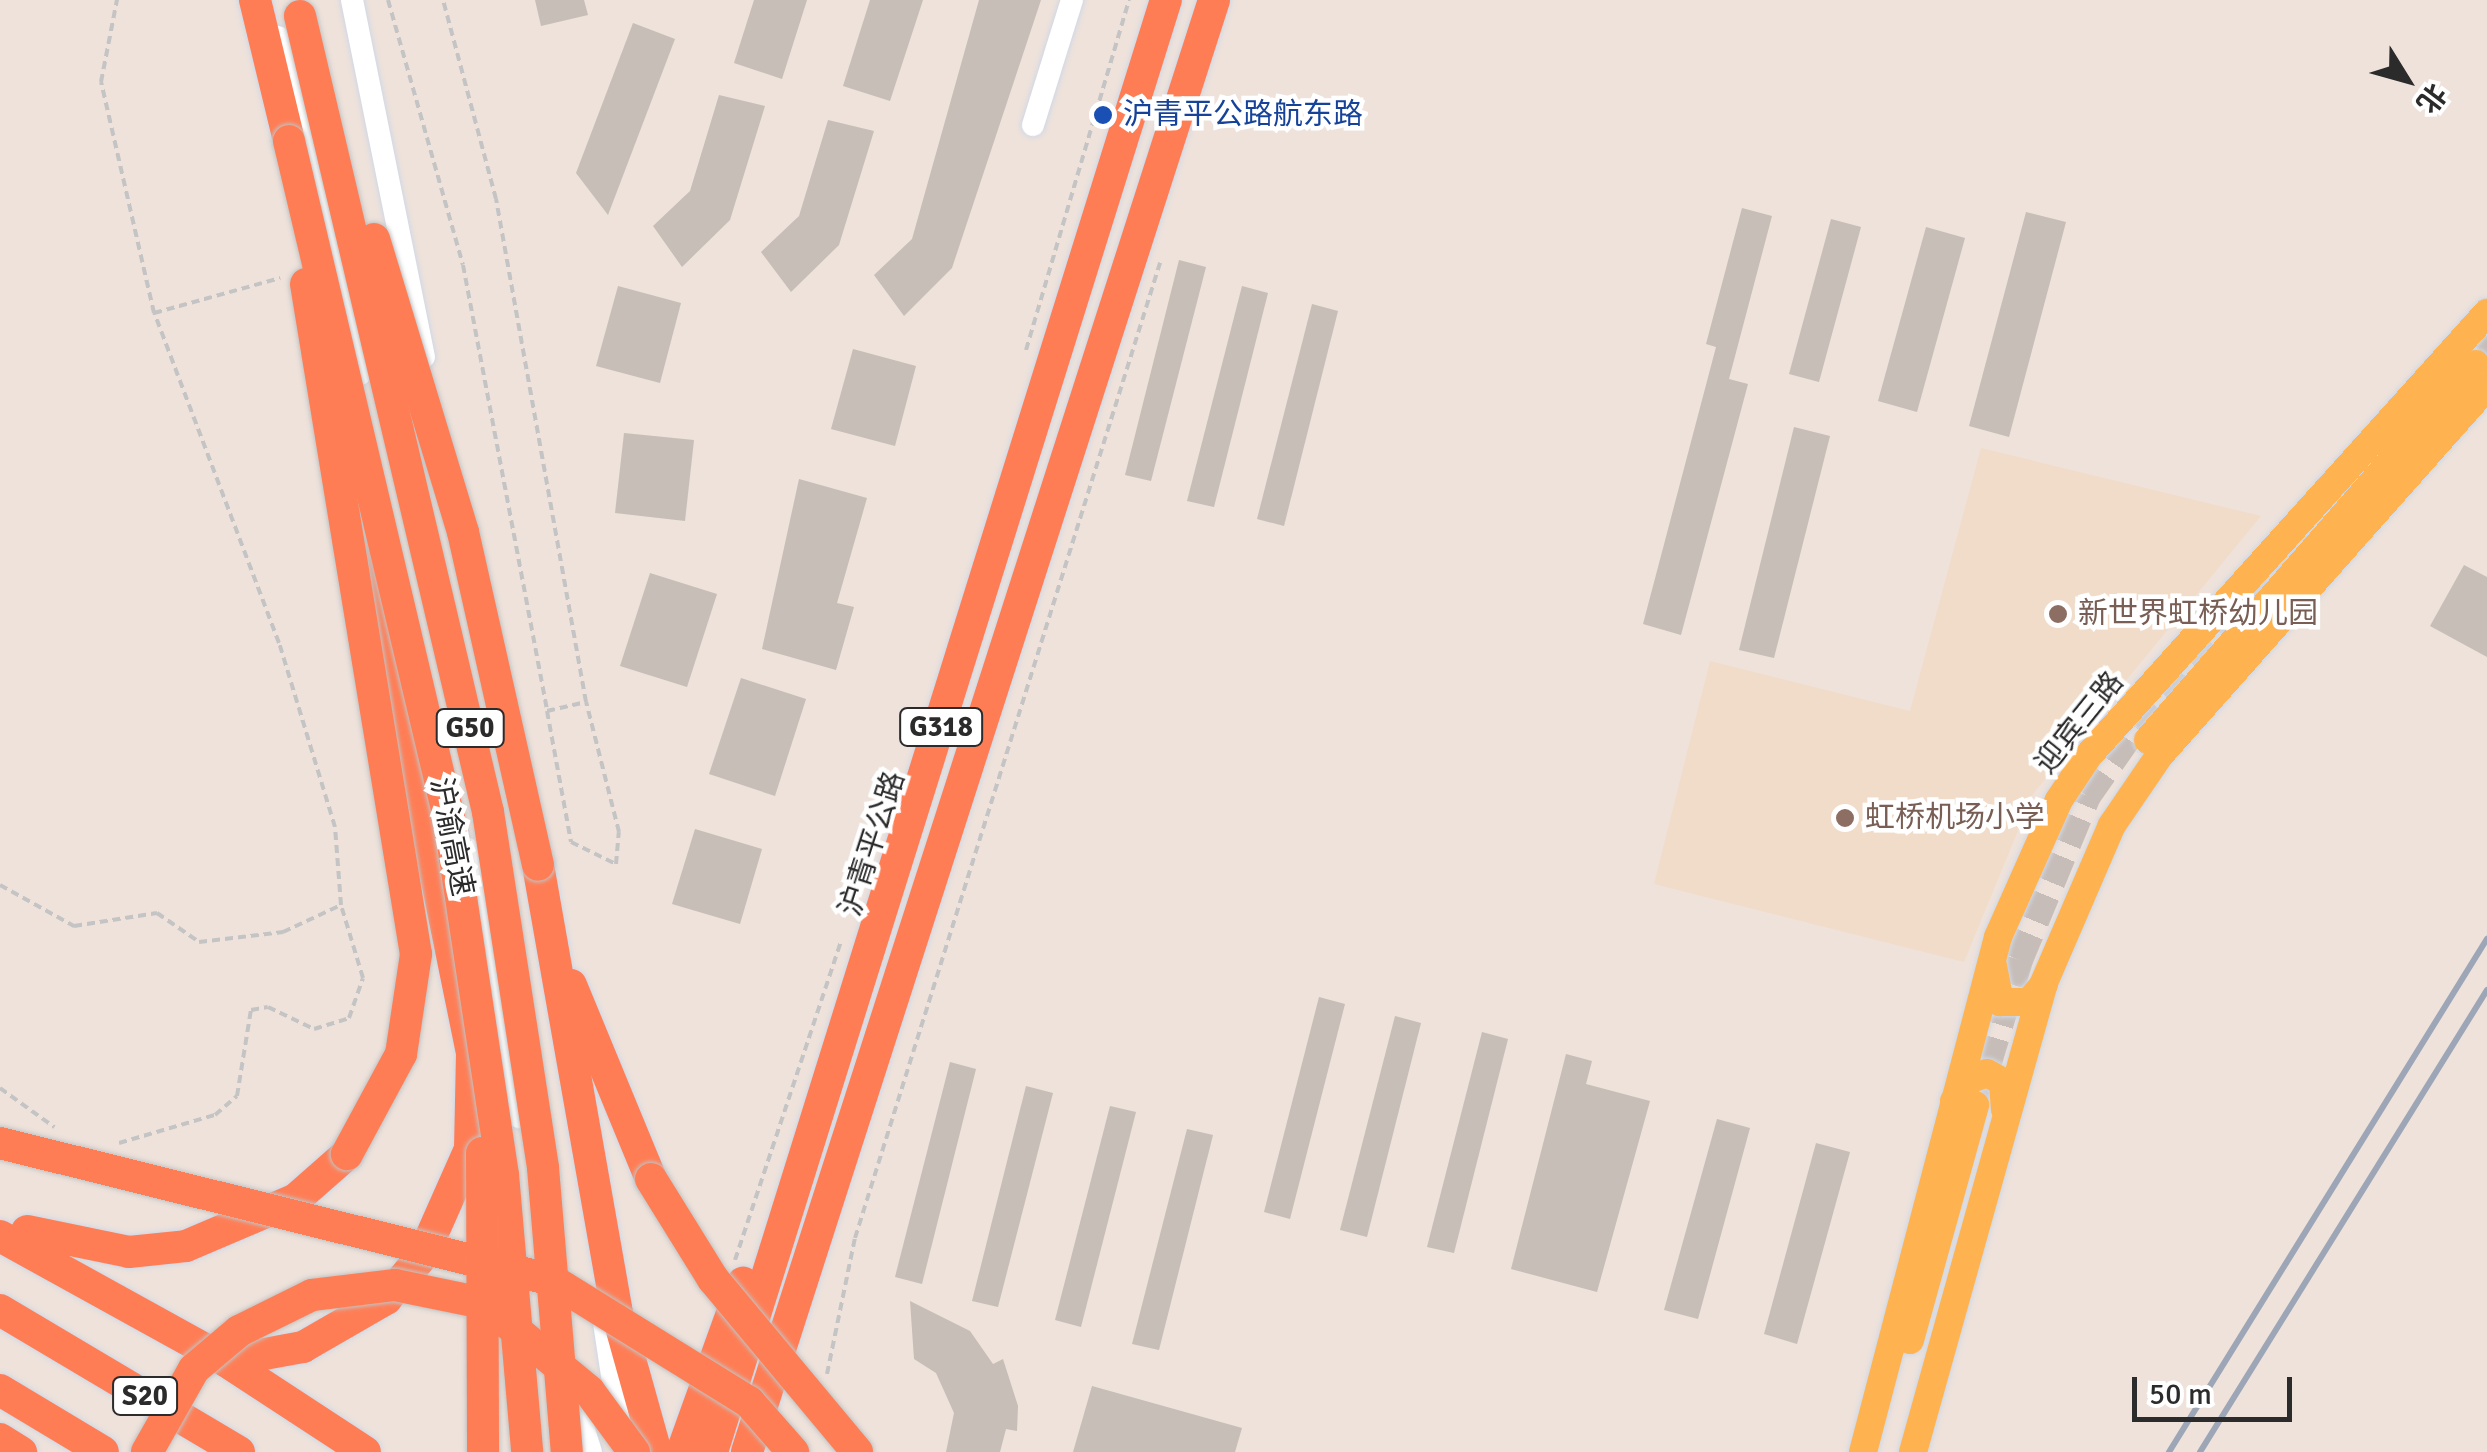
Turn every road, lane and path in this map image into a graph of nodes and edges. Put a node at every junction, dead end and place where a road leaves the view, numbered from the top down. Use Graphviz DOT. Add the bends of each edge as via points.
graph roads {
  1 [pos="117,0"];
  2 [pos="256,0"];
  3 [pos="266,0"];
  4 [pos="352,0"];
  5 [pos="388,0"];
  6 [pos="443,0"];
  7 [pos="1072,0"];
  8 [pos="1130,0"];
  9 [pos="1166,0"];
  10 [pos="1214,0"];
  11 [pos="298,8"];
  12 [pos="1033,124"];
  13 [pos="290,140"];
  14 [pos="1161,260"];
  15 [pos="336,263"];
  16 [pos="2487,312"];
  17 [pos="154,313"];
  18 [pos="1024,359"];
  19 [pos="2481,375"];
  20 [pos="378,456"];
  21 [pos="586,702"];
  22 [pos="546,711"];
  23 [pos="538,865"];
  24 [pos="0,885"];
  25 [pos="341,905"];
  26 [pos="848,922"];
  27 [pos="1998,937"];
  28 [pos="2044,984"];
  29 [pos="480,1004"];
  30 [pos="0,1088"];
  31 [pos="1963,1106"];
  32 [pos="66,1135"];
  33 [pos="1999,1140"];
  34 [pos="0,1143"];
  35 [pos="112,1144"];
  36 [pos="0,1222"];
  37 [pos="0,1236"];
  38 [pos="780,1236"];
  39 [pos="730,1274"];
  40 [pos="0,1310"];
  41 [pos="649,1332"];
  42 [pos="226,1361"];
  43 [pos="769,1383"];
  44 [pos="7,1394"];
  45 [pos="823,1394"];
  46 [pos="0,1440"];
  47 [pos="12,1452"];
  48 [pos="21,1452"];
  49 [pos="102,1452"];
  50 [pos="146,1452"];
  51 [pos="239,1452"];
  52 [pos="364,1452"];
  53 [pos="483,1452"];
  54 [pos="526,1452"];
  55 [pos="567,1452"];
  56 [pos="591,1452"];
  57 [pos="624,1452"];
  58 [pos="634,1452"];
  59 [pos="656,1452"];
  60 [pos="682,1452"];
  61 [pos="712,1452"];
  62 [pos="747,1452"];
  63 [pos="764,1452"];
  64 [pos="793,1452"];
  65 [pos="857,1452"];
  66 [pos="1863,1452"];
  67 [pos="1880,1452"];
  68 [pos="1913,1452"];
  1 -- 17 [label="path" via="101,82"];
  2 -- 13 [label="highway, 沪渝高速 / G50"];
  3 -- 15 [label="street"];
  4 -- 57 [label="street" via="557,1014"];
  5 -- 22 [label="path" via="463,265"];
  6 -- 21 [label="path" via="496,199"];
  7 -- 12 [label="street"];
  8 -- 18 [label="path"];
  9 -- 38 [label="highway, 沪青平公路 / G318"];
  10 -- 43 [label="highway, G318"];
  11 -- 23 [label="highway, bridge" via="463,532"];
  11 -- 55 [label="highway, 沪渝高速 / G50, bridge" via="488,812 542,1168"];
  13 -- 29 [label="highway, 沪渝高速 / G50, bridge" via="410,636"];
  13 -- 36 [label="highway, bridge" via="329,458 416,954 401,1054 346,1154 296,1200 186,1246 71,1245"];
  14 -- 45 [label="path, G318" via="854,1238"];
  15 -- 17 [label="path"];
  15 -- 20 [label="street"];
  16 -- 27 [label="main road, 迎宾三路" via="2089,755 2032,851"];
  17 -- 25 [label="path" via="279,643 335,827"];
  19 -- 28 [label="main road" via="2122,777 2080,858"];
  20 -- 42 [label="highway" via="366,534 472,1053 470,1149 423,1255 386,1299 303,1347"];
  20 -- 56 [label="street" via="484,922 553,1327"];
  21 -- 22 [label="path"];
  21 -- 22 [label="path" via="619,832 616,864 571,842"];
  23 -- 59 [label="highway, bridge" via="616,1309"];
  23 -- 65 [label="highway, bridge" via="562,963 650,1179 713,1279"];
  24 -- 25 [label="path" via="74,926 157,913 200,942 283,932"];
  25 -- 35 [label="path" via="363,978 349,1018 314,1029 268,1007 251,1010 238,1096 157,1138"];
  26 -- 39 [label="path, 沪青平公路"];
  27 -- 28 [label="main road" via="1992,974 2000,1002 2030,1002"];
  27 -- 31 [label="main road, 迎宾三路"];
  28 -- 33 [label="main road"];
  29 -- 53 [label="highway, bridge"];
  29 -- 54 [label="highway, 沪渝高速 / G50, bridge"];
  30 -- 32 [label="path"];
  31 -- 33 [label="main road" via="1969,1080 1987,1073 2003,1082"];
  31 -- 66 [label="main road, 迎宾三路"];
  31 -- 67 [label="main road"];
  33 -- 68 [label="main road"];
  34 -- 41 [label="highway, bridge" via="552,1280"];
  37 -- 42 [label="highway"];
  38 -- 60 [label="highway" via="742,1284"];
  38 -- 61 [label="highway, 沪青平公路 / G318"];
  40 -- 51 [label="highway, S20"];
  41 -- 63 [label="highway, bridge"];
  41 -- 64 [label="highway, bridge" via="750,1402"];
  42 -- 52 [label="highway"];
  43 -- 62 [label="highway, G318"];
  43 -- 63 [label="highway, G318"];
  44 -- 49 [label="highway, S20"];
  46 -- 47 [label="highway"];
  46 -- 48 [label="highway"];
  50 -- 58 [label="highway, bridge" via="194,1369 239,1331 312,1295 395,1284 441,1290 498,1314 589,1390"];
}
